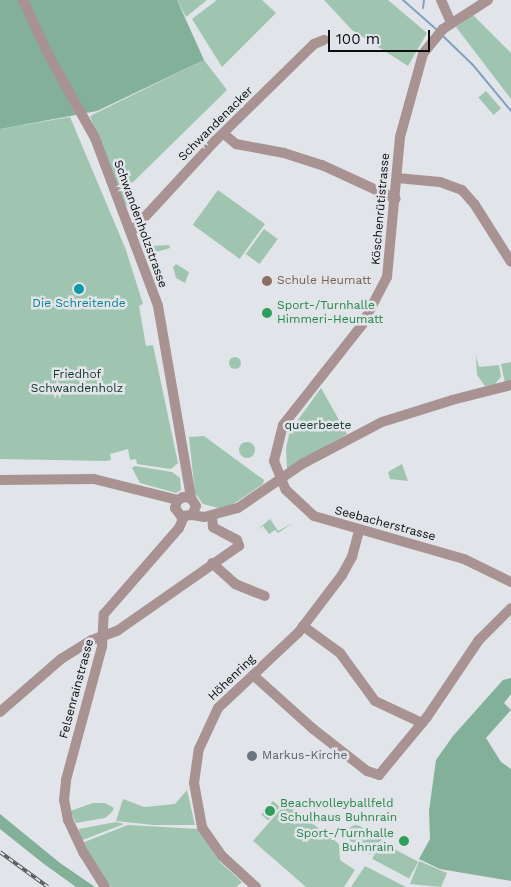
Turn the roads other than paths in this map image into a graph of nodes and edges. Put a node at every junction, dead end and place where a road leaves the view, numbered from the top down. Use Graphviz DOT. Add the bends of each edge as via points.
graph roads {
  1 [pos="23,0"];
  2 [pos="441,0"];
  3 [pos="488,0"];
  4 [pos="443,29"];
  5 [pos="324,40"];
  6 [pos="224,134"];
  7 [pos="397,178"];
  8 [pos="396,199"];
  9 [pos="132,232"];
  10 [pos="511,262"];
  11 [pos="511,385"];
  12 [pos="0,480"];
  13 [pos="280,480"];
  14 [pos="184,507"];
  15 [pos="212,515"];
  16 [pos="359,530"];
  17 [pos="212,563"];
  18 [pos="511,582"];
  19 [pos="265,596"];
  20 [pos="511,608"];
  21 [pos="303,626"];
  22 [pos="105,636"];
  23 [pos="253,674"];
  24 [pos="0,712"];
  25 [pos="422,723"];
  26 [pos="104,887"];
  27 [pos="256,887"];
  1 -- 9 [label="street, Schwandenholzstrasse" via="48,54 95,138"];
  2 -- 4 [label="street"];
  3 -- 4 [label="street, Köschenrütistrasse"];
  4 -- 7 [label="street, Köschenrütistrasse" via="421,60 409,98 400,137"];
  5 -- 6 [label="street, Schwandenacker" via="314,44"];
  6 -- 8 [label="street" via="236,144 284,152 322,165"];
  6 -- 9 [label="street, Schwandenacker" via="179,178"];
  7 -- 8 [label="street, Köschenrütistrasse"];
  7 -- 10 [label="street" via="440,182 462,190"];
  8 -- 13 [label="street, Köschenrütistrasse" via="390,261 381,292 362,324 283,425 274,461"];
  9 -- 14 [label="street, Schwandenholzstrasse" via="162,320 186,472"];
  11 -- 13 [label="street" via="382,422 308,461"];
  12 -- 14 [label="street" via="94,480 149,492"];
  13 -- 15 [label="street" via="238,508"];
  13 -- 16 [label="street, Seebacherstrasse" via="298,503 314,516"];
  14 -- 15 [label="street"];
  14 -- 22 [label="street, Schwandenholzstrasse" via="172,536 107,610 102,623"];
  15 -- 17 [label="street, Felsenrainstrasse" via="213,527 239,542"];
  16 -- 18 [label="street, Seebacherstrasse" via="464,559"];
  16 -- 21 [label="street, Höhenring" via="348,567"];
  17 -- 19 [label="street" via="235,584"];
  17 -- 22 [label="street, Felsenrainstrasse" via="117,631"];
  20 -- 25 [label="street" via="479,640"];
  21 -- 23 [label="street, Höhenring"];
  21 -- 25 [label="street" via="340,653 375,701"];
  22 -- 24 [label="street" via="61,659"];
  22 -- 26 [label="street, Felsenrainstrasse" via="64,789 71,828"];
  23 -- 25 [label="street" via="312,728 367,771 379,775"];
  23 -- 27 [label="street, Höhenring" via="214,713 199,749 194,783 202,827 208,838 222,856"];
}
